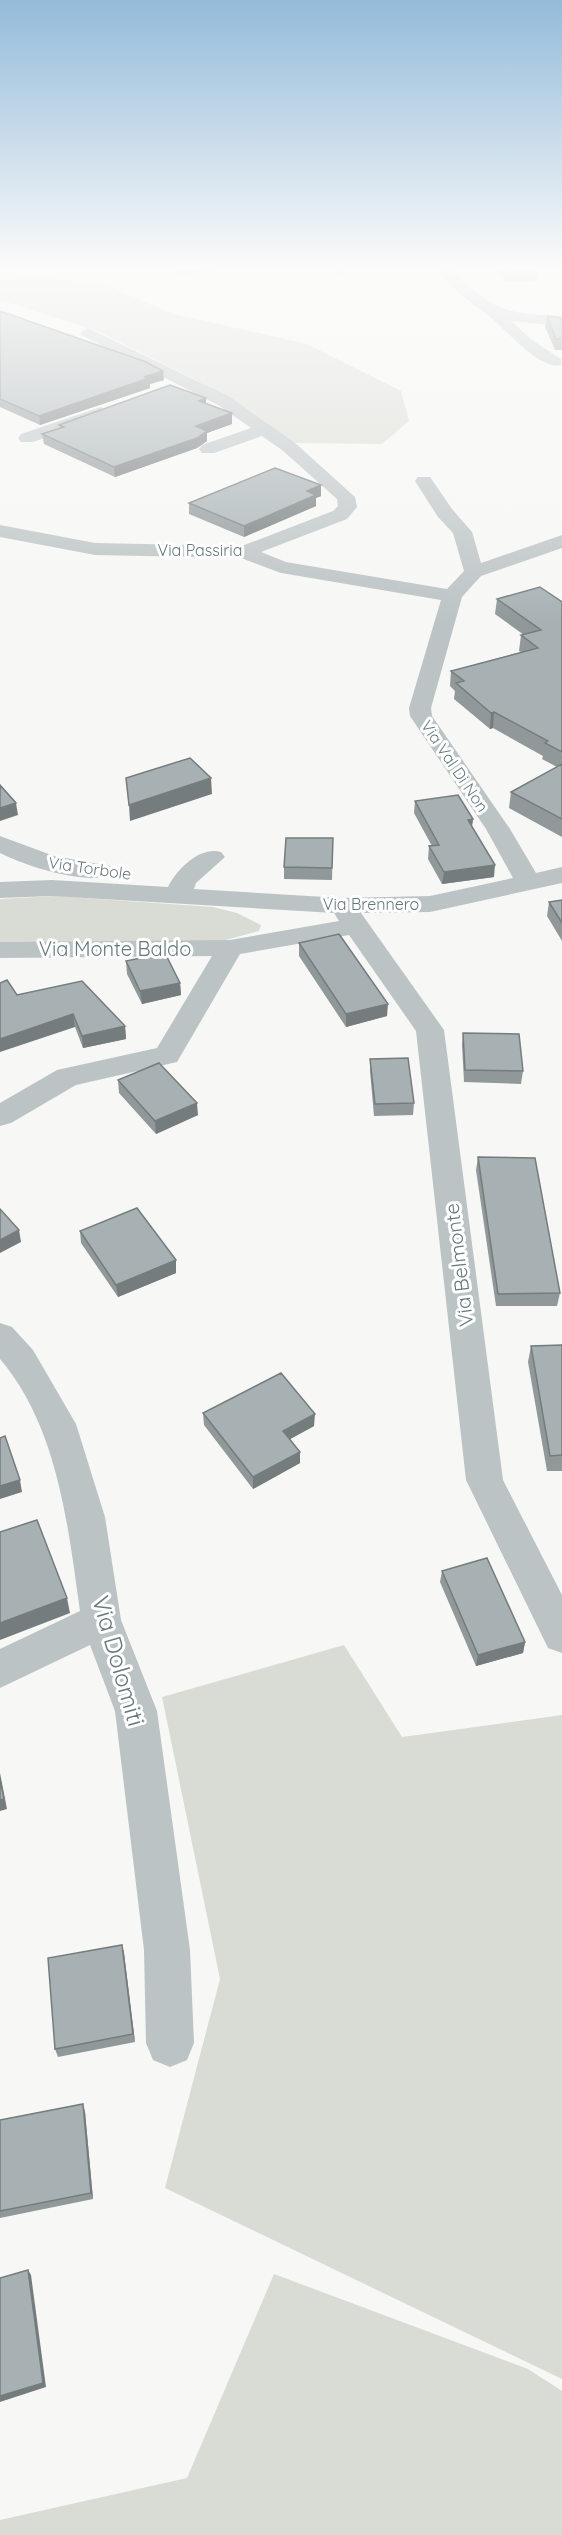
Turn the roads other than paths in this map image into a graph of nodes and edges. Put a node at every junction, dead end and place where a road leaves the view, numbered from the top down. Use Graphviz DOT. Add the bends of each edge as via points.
graph roads {
  1 [pos="171,387"];
  2 [pos="197,387"];
  3 [pos="166,389"];
  4 [pos="112,408"];
  5 [pos="264,429"];
  6 [pos="27,438"];
  7 [pos="208,449"];
  8 [pos="424,481"];
  9 [pos="0,531"];
  10 [pos="562,541"];
  11 [pos="244,552"];
  12 [pos="474,572"];
  13 [pos="452,596"];
  14 [pos="498,829"];
  15 [pos="0,843"];
  16 [pos="212,857"];
  17 [pos="562,863"];
  18 [pos="562,875"];
  19 [pos="529,884"];
  20 [pos="181,888"];
  21 [pos="0,890"];
  22 [pos="348,916"];
  23 [pos="230,948"];
  24 [pos="0,950"];
  25 [pos="0,1116"];
  26 [pos="0,1336"];
  27 [pos="101,1620"];
  28 [pos="562,1635"];
  29 [pos="0,1669"];
  30 [pos="170,2043"];
  1 -- 3 [label="street"];
  2 -- 5 [label="street, Via Passiria"];
  4 -- 6 [label="street"];
  5 -- 7 [label="street"];
  5 -- 11 [label="street, Via Passiria" via="346,497 348,507 340,515"];
  8 -- 12 [label="street" via="462,532"];
  9 -- 11 [label="street, Via Passiria" via="95,549"];
  10 -- 12 [label="street, Via Val Di Non"];
  11 -- 13 [label="street" via="281,567"];
  12 -- 13 [label="street, Via Val Di Non"];
  13 -- 14 [label="street, Via Val Di Non" via="421,716"];
  14 -- 17 [label="street, Via Val Di Non" via="519,844"];
  14 -- 19 [label="street, Via Val Di Non"];
  15 -- 20 [label="street, Via Torbole" via="43,862"];
  16 -- 20 [label="street"];
  18 -- 19 [label="street, Via Brennero"];
  19 -- 22 [label="street, Via Brennero"];
  20 -- 21 [label="street, Via Brennero"];
  20 -- 22 [label="street, Via Brennero"];
  22 -- 23 [label="street"];
  22 -- 28 [label="street, Via Belmonte" via="430,1030 485,1480"];
  23 -- 24 [label="street, Via Monte Baldo"];
  23 -- 25 [label="street" via="167,1055 67,1077"];
  26 -- 27 [label="street, Via Dolomiti" via="21,1360 58,1424 86,1516"];
  27 -- 29 [label="street"];
  27 -- 30 [label="street, Via Dolomiti" via="136,1711 167,1950"];
}
